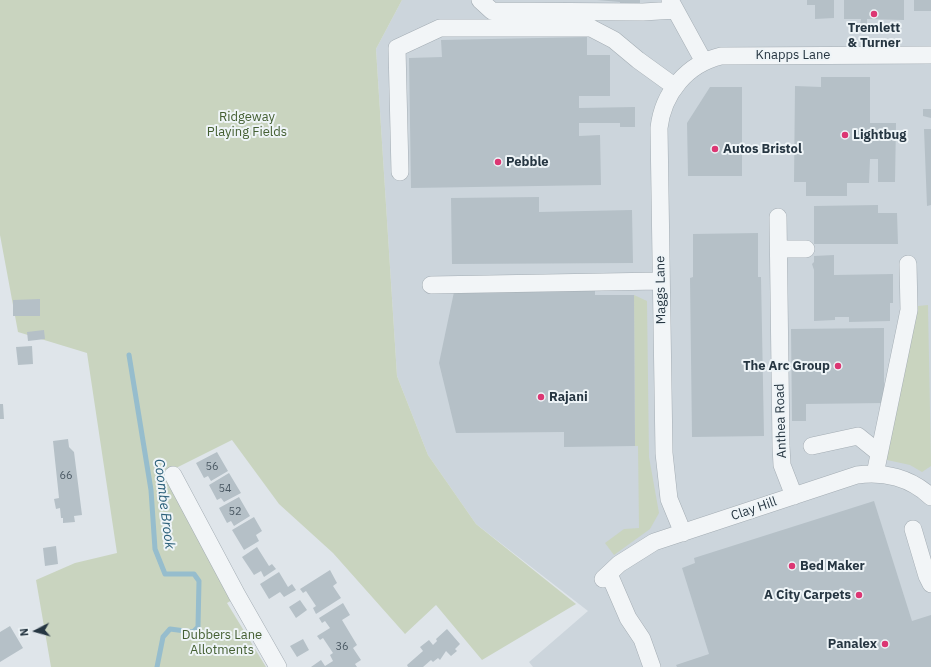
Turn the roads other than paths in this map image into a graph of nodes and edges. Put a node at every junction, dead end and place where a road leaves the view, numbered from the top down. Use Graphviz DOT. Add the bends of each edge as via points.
graph roads {
  1 [pos="480,0"];
  2 [pos="673,5"];
  3 [pos="931,55"];
  4 [pos="704,62"];
  5 [pos="674,86"];
  6 [pos="400,172"];
  7 [pos="778,217"];
  8 [pos="779,249"];
  9 [pos="806,249"];
  10 [pos="908,264"];
  11 [pos="660,281"];
  12 [pos="431,285"];
  13 [pos="812,446"];
  14 [pos="879,452"];
  15 [pos="875,474"];
  16 [pos="173,475"];
  17 [pos="794,496"];
  18 [pos="931,497"];
  19 [pos="912,529"];
  20 [pos="682,533"];
  21 [pos="931,584"];
  22 [pos="278,667"];
  23 [pos="652,667"];
  1 -- 2 [label="street" via="492,11 643,12"];
  2 -- 4 [label="street"];
  3 -- 4 [label="street, Knapps Lane" via="731,55"];
  4 -- 5 [label="street, Maggs Lane"];
  5 -- 6 [label="street" via="614,40 591,28 440,28 397,48"];
  5 -- 11 [label="street, Maggs Lane" via="662,109 659,128"];
  7 -- 8 [label="street, Anthea Road"];
  8 -- 9 [label="street"];
  8 -- 17 [label="street, Anthea Road" via="782,464"];
  10 -- 14 [label="street" via="909,310"];
  11 -- 12 [label="street"];
  11 -- 20 [label="street, Maggs Lane" via="665,467 669,499"];
  13 -- 14 [label="street" via="858,436"];
  14 -- 15 [label="street"];
  15 -- 17 [label="street, Clay Hill" via="857,475"];
  15 -- 18 [label="street, Clay Hill" via="893,476 916,485"];
  16 -- 22 [label="street"];
  17 -- 20 [label="street, Clay Hill"];
  19 -- 21 [label="street" via="926,576"];
  20 -- 23 [label="street, Clay Hill" via="644,547 606,577 642,638"];
}
